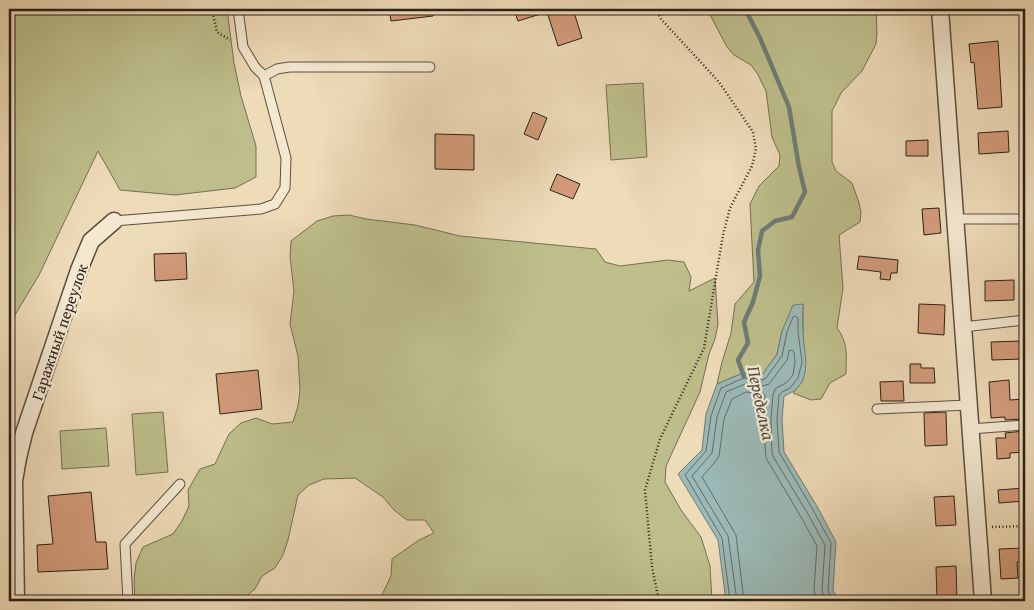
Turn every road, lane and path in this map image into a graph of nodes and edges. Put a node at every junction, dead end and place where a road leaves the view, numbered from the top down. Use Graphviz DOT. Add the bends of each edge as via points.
graph roads {
  1 [pos="212,9"];
  2 [pos="238,9"];
  3 [pos="656,9"];
  4 [pos="940,9"];
  5 [pos="242,47"];
  6 [pos="430,68"];
  7 [pos="264,76"];
  8 [pos="955,219"];
  9 [pos="1018,219"];
  10 [pos="114,221"];
  11 [pos="1025,320"];
  12 [pos="963,326"];
  13 [pos="969,405"];
  14 [pos="877,409"];
  15 [pos="1025,425"];
  16 [pos="970,429"];
  17 [pos="180,484"];
  18 [pos="1025,526"];
  19 [pos="978,527"];
  20 [pos="16,601"];
  21 [pos="128,601"];
  22 [pos="660,601"];
  23 [pos="983,601"];
  1 -- 5 [label="path" via="217,32"];
  2 -- 5 [label="lane"];
  3 -- 22 [label="path" via="661,19 719,82 753,132 756,149 752,166 730,208 704,348 660,439 644,490 652,567"];
  4 -- 8 [label="street"];
  5 -- 7 [label="lane"];
  6 -- 7 [label="lane" via="289,67"];
  7 -- 10 [label="lane" via="286,158 285,188 275,204 261,209"];
  8 -- 9 [label="lane"];
  8 -- 12 [label="street"];
  10 -- 20 [label="street, Гаражный переулок" via="91,241 85,255 24,433 14,481"];
  11 -- 12 [label="lane"];
  12 -- 13 [label="street"];
  13 -- 14 [label="lane"];
  13 -- 16 [label="street"];
  15 -- 16 [label="lane"];
  16 -- 19 [label="street"];
  17 -- 21 [label="lane" via="125,544"];
  18 -- 19 [label="path"];
  19 -- 23 [label="street"];
}
